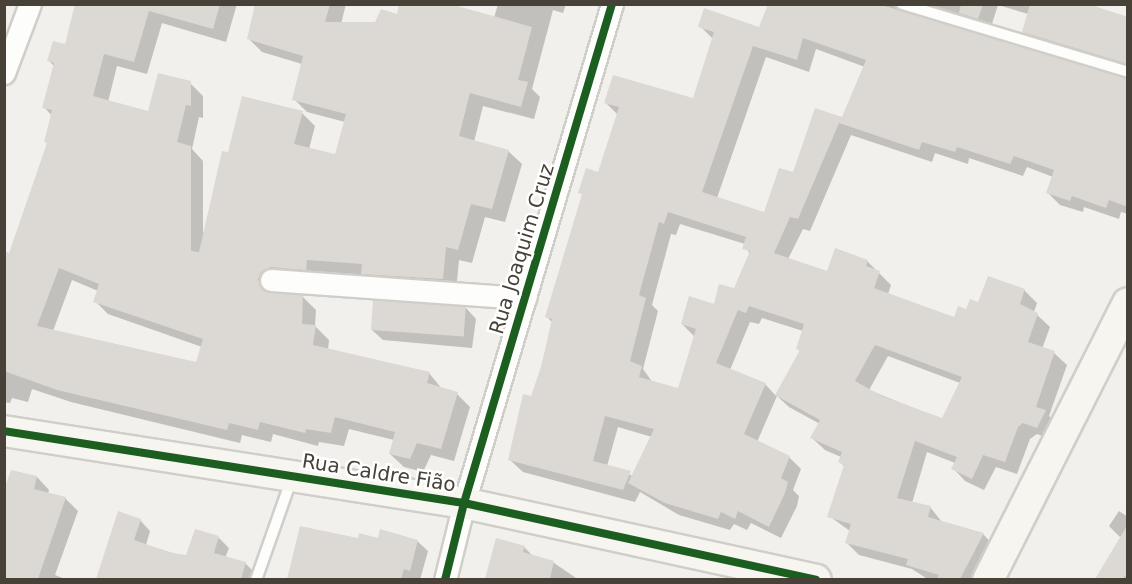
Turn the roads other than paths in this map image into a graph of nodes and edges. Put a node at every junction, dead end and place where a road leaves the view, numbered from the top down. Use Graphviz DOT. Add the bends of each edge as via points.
graph roads {
  1 [pos="30,4"];
  2 [pos="612,4"];
  3 [pos="903,4"];
  4 [pos="1128,72"];
  5 [pos="4,73"];
  6 [pos="271,280"];
  7 [pos="525,298"];
  8 [pos="1128,303"];
  9 [pos="4,431"];
  10 [pos="292,476"];
  11 [pos="464,503"];
  12 [pos="256,579"];
  13 [pos="445,579"];
  14 [pos="816,579"];
  15 [pos="988,579"];
  1 -- 5 [label="street"];
  2 -- 7 [label="street, Rua Joaquim Cruz"];
  3 -- 4 [label="lane"];
  6 -- 7 [label="street"];
  7 -- 11 [label="street, Rua Joaquim Cruz"];
  8 -- 15 [label="street"];
  9 -- 10 [label="street, Rua Caldre Fião"];
  10 -- 11 [label="street, Rua Caldre Fião"];
  10 -- 12 [label="lane"];
  11 -- 13 [label="street, Rua Joaquim Cruz"];
  11 -- 14 [label="street, Rua Caldre Fião"];
}
